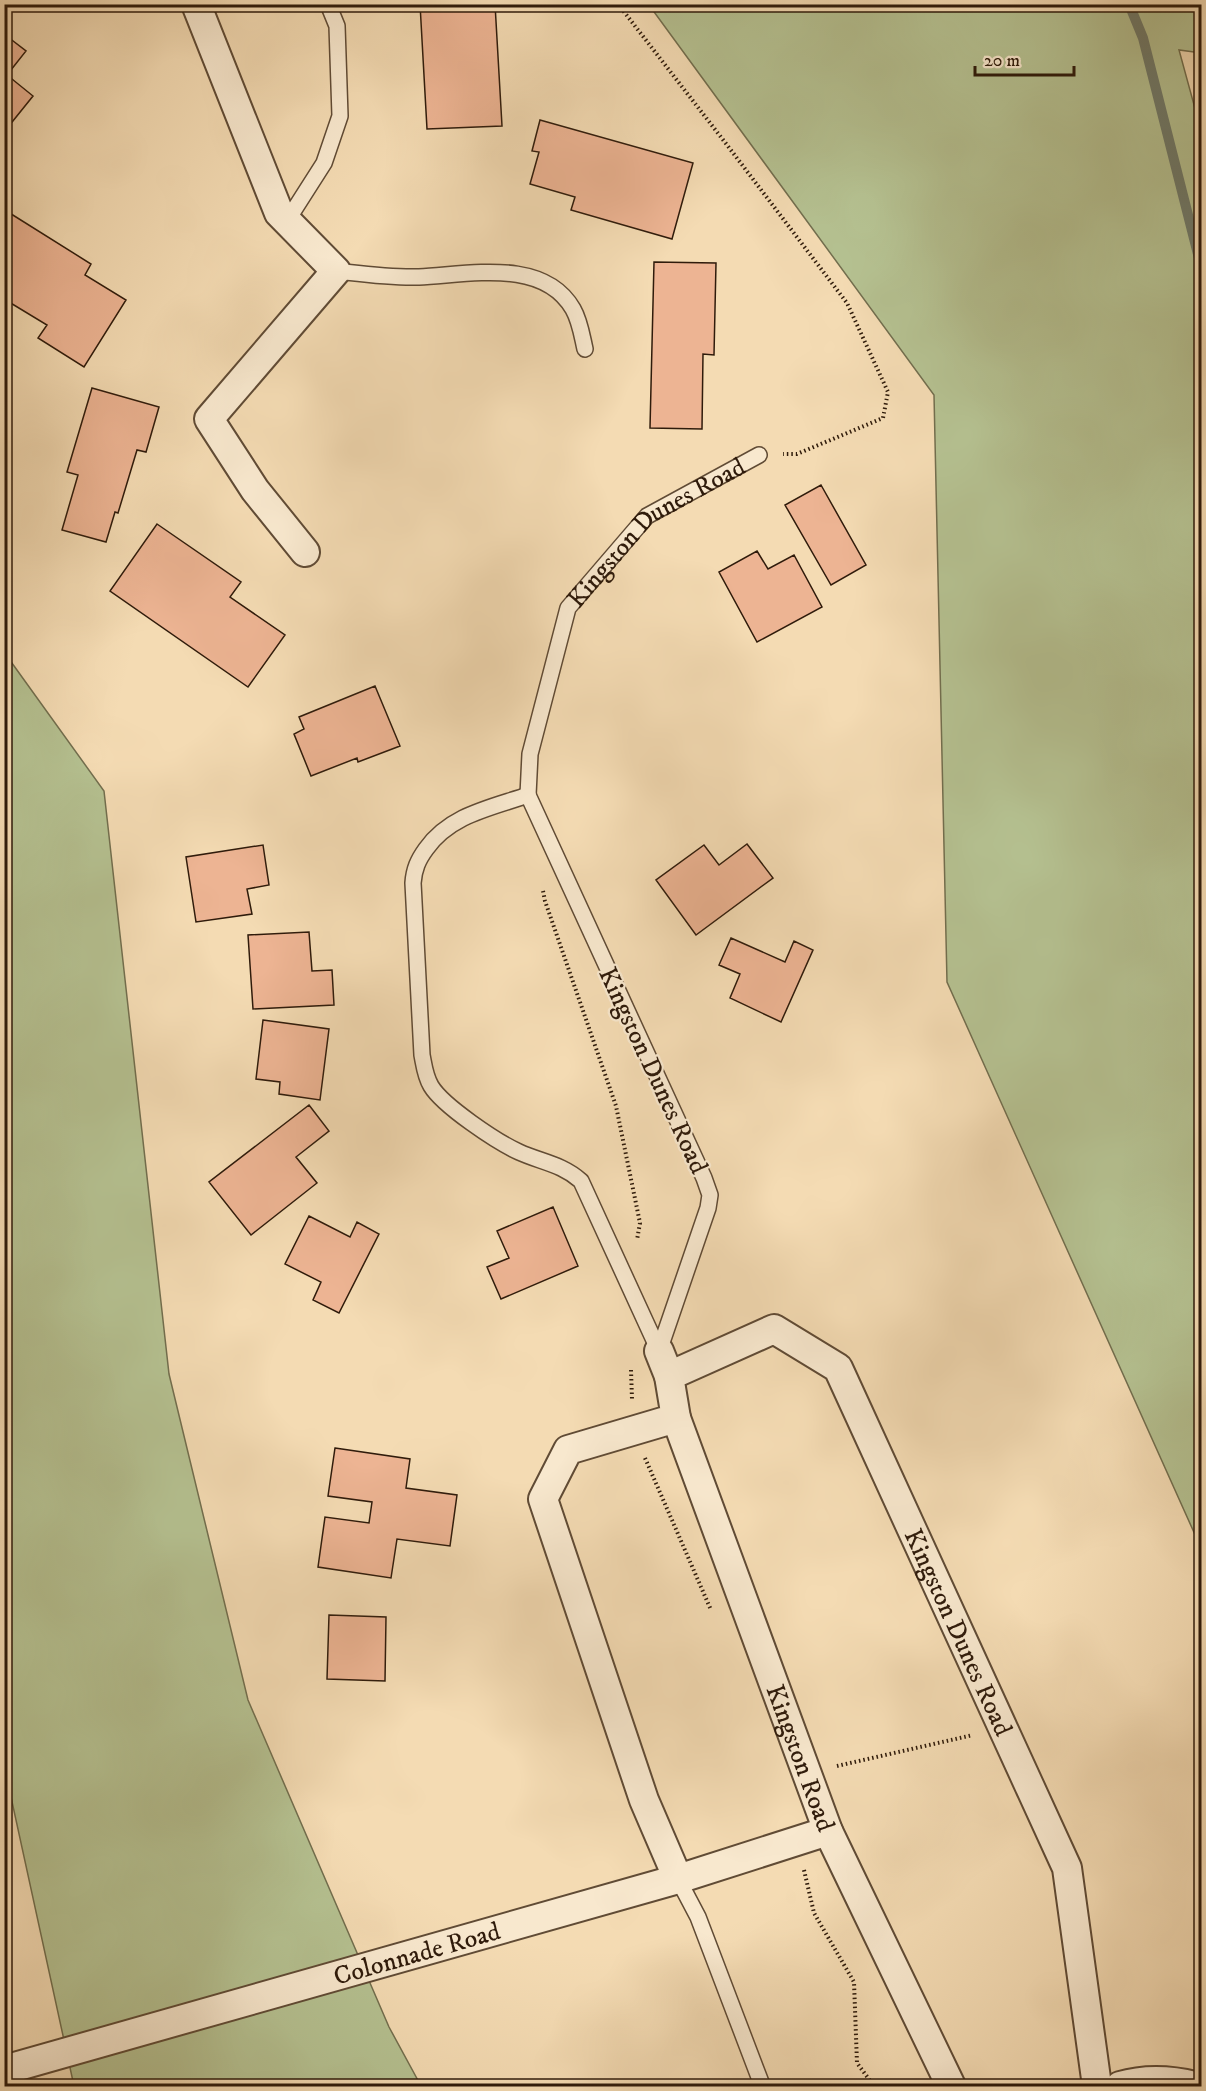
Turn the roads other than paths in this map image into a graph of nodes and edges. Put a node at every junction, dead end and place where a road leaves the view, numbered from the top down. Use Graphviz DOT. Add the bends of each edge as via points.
graph roads {
  1 [pos="196,4"];
  2 [pos="328,4"];
  3 [pos="287,221"];
  4 [pos="336,271"];
  5 [pos="585,349"];
  6 [pos="759,455"];
  7 [pos="305,552"];
  8 [pos="528,795"];
  9 [pos="664,1364"];
  10 [pos="676,1418"];
  11 [pos="828,1831"];
  12 [pos="678,1879"];
  13 [pos="4,2070"];
  14 [pos="762,2085"];
  15 [pos="951,2086"];
  16 [pos="1097,2086"];
  17 [pos="1120,2086"];
  18 [pos="1195,2086"];
  1 -- 3 [label="street" via="279,213"];
  2 -- 3 [label="lane" via="337,26 340,116 324,163"];
  3 -- 4 [label="street"];
  4 -- 5 [label="lane" via="419,277 488,271 532,278 561,293 573,309"];
  4 -- 7 [label="street" via="209,419 255,490"];
  6 -- 8 [label="lane, Kingston Dunes Road" via="647,516 568,608 530,754"];
  8 -- 9 [label="lane, Kingston Dunes Road" via="710,1195"];
  8 -- 9 [label="lane, Kingston Dunes Road" via="459,819 434,838 418,861 413,883 425,1073 431,1086 469,1121 519,1152 556,1164 581,1181"];
  9 -- 10 [label="street, Kingston Dunes Road"];
  9 -- 16 [label="street, Kingston Dunes Road" via="774,1329 838,1368 1067,1868"];
  10 -- 11 [label="street, Kingston Road"];
  10 -- 12 [label="street" via="568,1450 543,1499 644,1800"];
  11 -- 12 [label="street, Colonnade Road"];
  11 -- 15 [label="street, Kingston Road"];
  12 -- 13 [label="street, Colonnade Road"];
  12 -- 14 [label="lane" via="698,1917"];
  17 -- 18 [label="street" via="1151,2081"];
}
